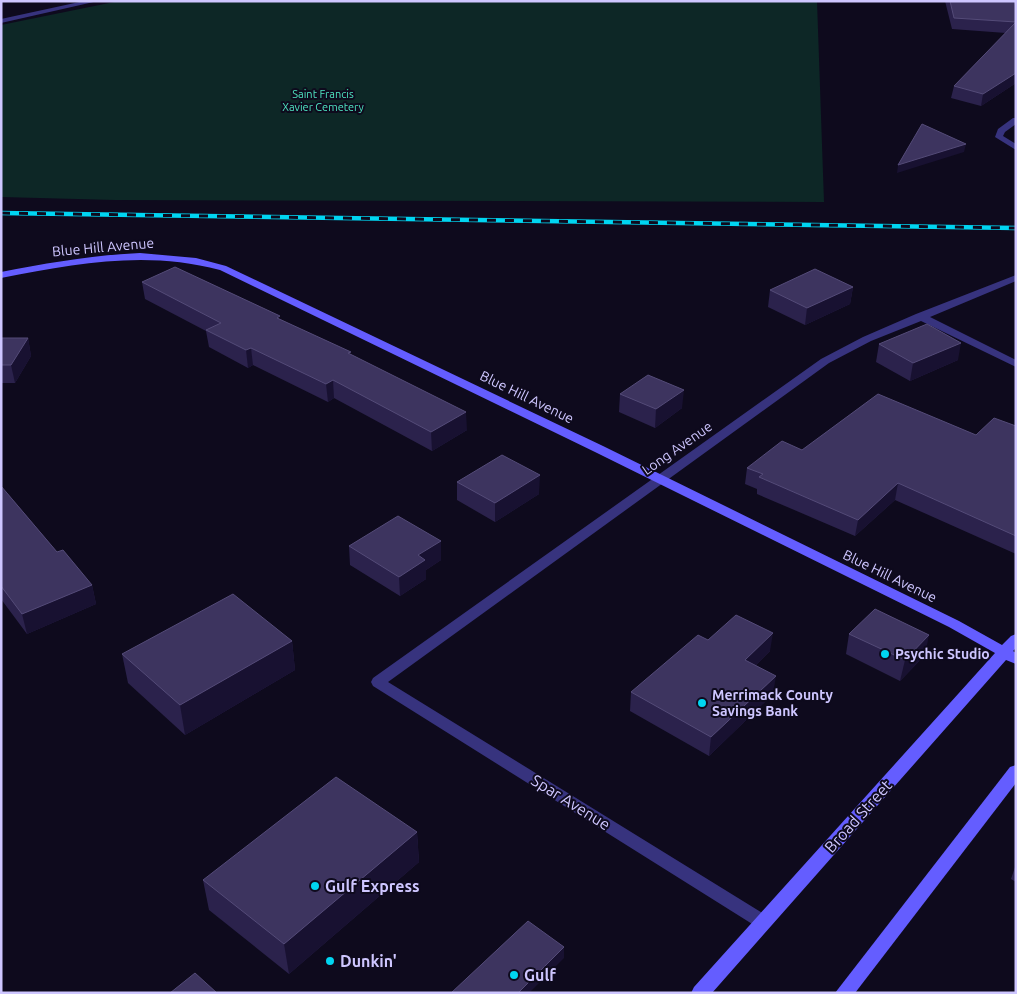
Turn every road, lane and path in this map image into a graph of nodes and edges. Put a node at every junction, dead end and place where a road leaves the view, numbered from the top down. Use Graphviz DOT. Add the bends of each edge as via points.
graph roads {
  1 [pos="95,1"];
  2 [pos="1,20"];
  3 [pos="1016,120"];
  4 [pos="1016,148"];
  5 [pos="1,275"];
  6 [pos="1015,278"];
  7 [pos="920,316"];
  8 [pos="1016,364"];
  9 [pos="659,478"];
  10 [pos="1016,639"];
  11 [pos="1010,655"];
  12 [pos="378,682"];
  13 [pos="1016,771"];
  14 [pos="763,922"];
  15 [pos="700,993"];
  16 [pos="844,993"];
  1 -- 2 [label="street"];
  3 -- 4 [label="street" via="1001,131 999,137"];
  5 -- 9 [label="street, Blue Hill Avenue" via="129,256 178,257 211,264"];
  6 -- 7 [label="street, Long Avenue"];
  7 -- 8 [label="street"];
  7 -- 9 [label="street, Long Avenue" via="825,361"];
  9 -- 11 [label="street, Blue Hill Avenue"];
  9 -- 12 [label="street, Long Avenue"];
  10 -- 11 [label="street, Broad Street"];
  11 -- 14 [label="street, Broad Street"];
  12 -- 14 [label="street, Spar Avenue"];
  13 -- 16 [label="street"];
  14 -- 15 [label="street, Broad Street"];
}
